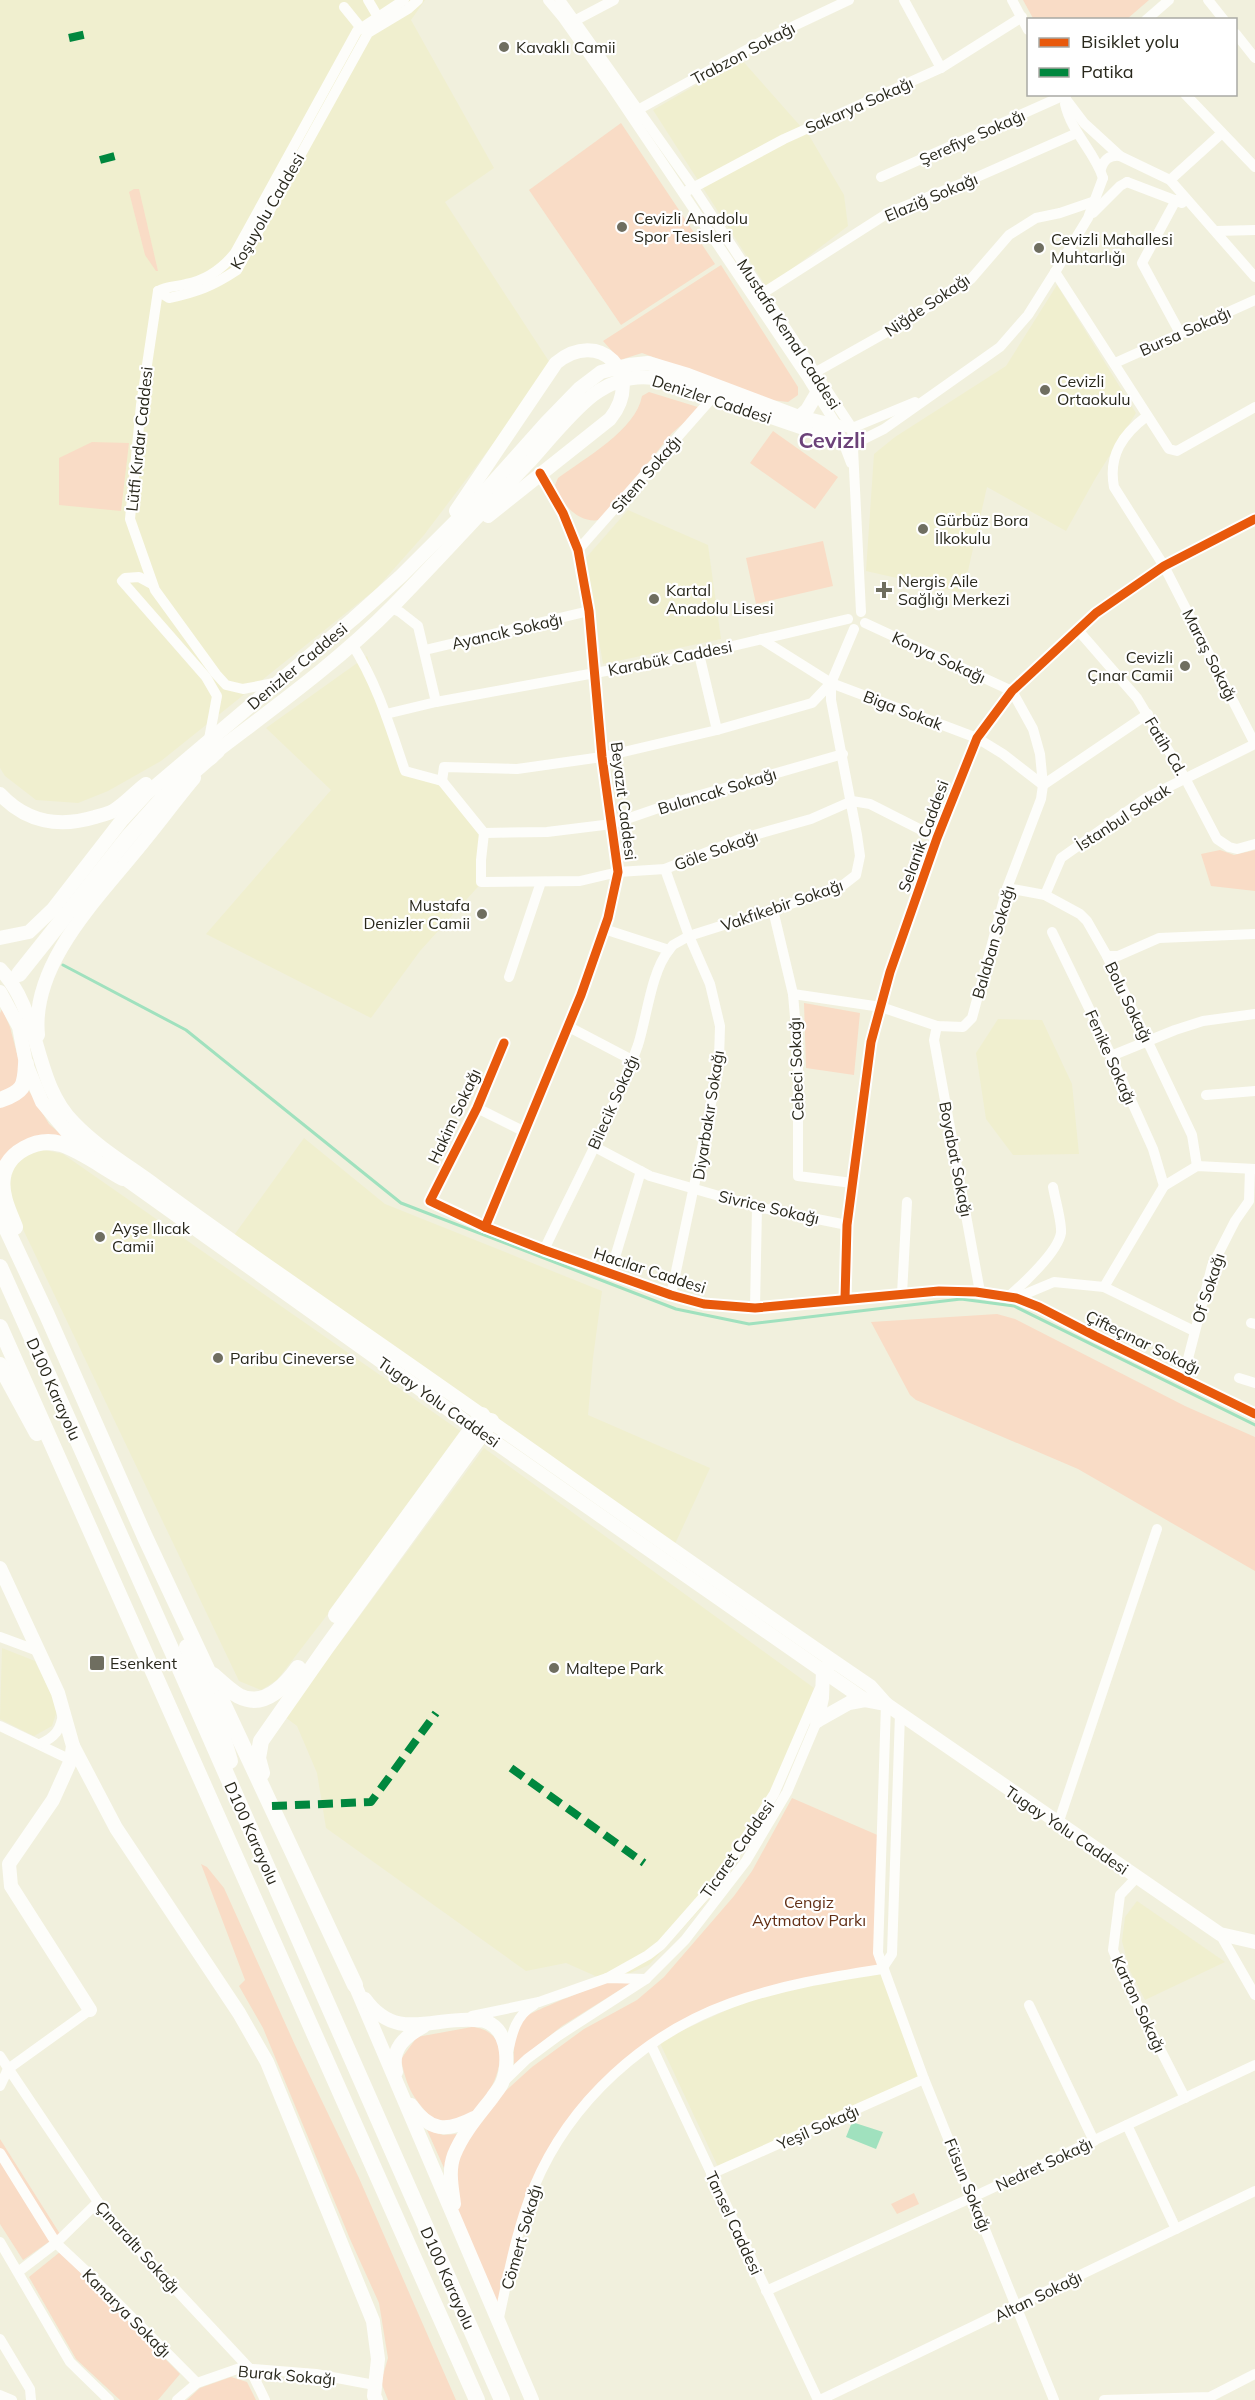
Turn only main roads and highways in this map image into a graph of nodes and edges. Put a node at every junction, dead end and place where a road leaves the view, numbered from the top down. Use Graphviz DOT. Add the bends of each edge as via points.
graph roads {
  1 [pos="817,393"];
  2 [pos="799,417"];
  3 [pos="837,426"];
  4 [pos="846,441"];
  5 [pos="435,542"];
  6 [pos="440,556"];
  7 [pos="213,745"];
  8 [pos="0,794"];
  9 [pos="0,938"];
  10 [pos="0,969"];
  11 [pos="19,974"];
  12 [pos="0,992"];
  13 [pos="33,1060"];
  14 [pos="0,1100"];
  15 [pos="123,1178"];
  16 [pos="0,1215"];
  17 [pos="0,1267"];
  18 [pos="47,1315"];
  19 [pos="0,1327"];
  20 [pos="0,1365"];
  21 [pos="482,1424"];
  22 [pos="74,1492"];
  23 [pos="145,1537"];
  24 [pos="0,1568"];
  25 [pos="834,1662"];
  26 [pos="209,1672"];
  27 [pos="826,1677"];
  28 [pos="865,1700"];
  29 [pos="886,1704"];
  30 [pos="72,1753"];
  31 [pos="272,1806"];
  32 [pos="252,1833"];
  33 [pos="1255,1942"];
  34 [pos="355,1985"];
  35 [pos="90,2010"];
  36 [pos="424,2025"];
  37 [pos="400,2091"];
  38 [pos="479,2115"];
  39 [pos="456,2221"];
  40 [pos="373,2393"];
  41 [pos="477,2400"];
  42 [pos="502,2400"];
  43 [pos="532,2400"];
  1 -- 2 [label="main road"];
  2 -- 3 [label="main road, Denizler Caddesi"];
  2 -- 5 [label="main road, Denizler Caddesi" via="648,363 601,372 566,402"];
  4 -- 6 [label="main road, Denizler Caddesi" via="649,377 630,378 603,389 583,405"];
  5 -- 6 [label="main road, Denizler Caddesi" via="556,363 573,352 592,350 615,364 624,380 624,390 610,419"];
  5 -- 7 [label="main road, Denizler Caddesi"];
  6 -- 7 [label="main road, Denizler Caddesi" via="352,644"];
  7 -- 8 [label="main road" via="140,789 112,811 86,820 66,823 36,819"];
  7 -- 9 [label="main road" via="146,794 29,932"];
  7 -- 11 [label="highway" via="156,806"];
  7 -- 13 [label="main road" via="57,953 39,1008"];
  10 -- 13 [label="main road" via="26,1008"];
  12 -- 13 [label="main road"];
  13 -- 14 [label="highway" via="17,1094"];
  13 -- 15 [label="main road, Tugay Yolu Caddesi" via="34,1087 52,1116"];
  13 -- 21 [label="main road, Tugay Yolu Caddesi" via="62,1110 93,1140"];
  15 -- 18 [label="highway" via="60,1144 40,1142 23,1149 8,1162 3,1178 4,1196"];
  15 -- 21 [label="main road, Tugay Yolu Caddesi"];
  16 -- 18 [label="highway"];
  17 -- 32 [label="highway, D100 Karayolu"];
  18 -- 23 [label="highway"];
  19 -- 22 [label="highway, D100 Karayolu"];
  20 -- 22 [label="highway"];
  21 -- 25 [label="main road, Tugay Yolu Caddesi"];
  21 -- 26 [label="highway" via="286,1686 266,1698 249,1699"];
  21 -- 27 [label="main road, Tugay Yolu Caddesi"];
  21 -- 31 [label="highway" via="261,1741 258,1758"];
  22 -- 41 [label="highway, D100 Karayolu"];
  23 -- 26 [label="highway"];
  23 -- 32 [label="highway" via="222,1734"];
  24 -- 30 [label="main road" via="64,1709"];
  25 -- 27 [label="main road"];
  25 -- 29 [label="main road, Tugay Yolu Caddesi" via="870,1686"];
  26 -- 31 [label="highway"];
  27 -- 28 [label="main road, Tugay Yolu Caddesi"];
  27 -- 28 [label="main road" via="817,1721 849,1703"];
  28 -- 29 [label="main road, Tugay Yolu Caddesi"];
  29 -- 33 [label="main road, Tugay Yolu Caddesi" via="1220,1934"];
  30 -- 35 [label="main road" via="53,1800 9,1864 11,1886"];
  30 -- 40 [label="main road" via="267,2062 373,2321 378,2359"];
  31 -- 34 [label="highway"];
  32 -- 42 [label="highway, D100 Karayolu"];
  34 -- 36 [label="main road, Ticaret Caddesi" via="372,2008 389,2022"];
  34 -- 37 [label="main road"];
  36 -- 37 [label="main road" via="409,2034 396,2051 393,2063"];
  36 -- 38 [label="main road, Ticaret Caddesi" via="483,2020 501,2036 507,2056 502,2083"];
  37 -- 38 [label="main road" via="421,2118 434,2125 452,2128"];
  37 -- 39 [label="main road"];
  38 -- 39 [label="main road, Ticaret Caddesi" via="463,2136 453,2160 451,2185"];
  39 -- 43 [label="main road"];
}
